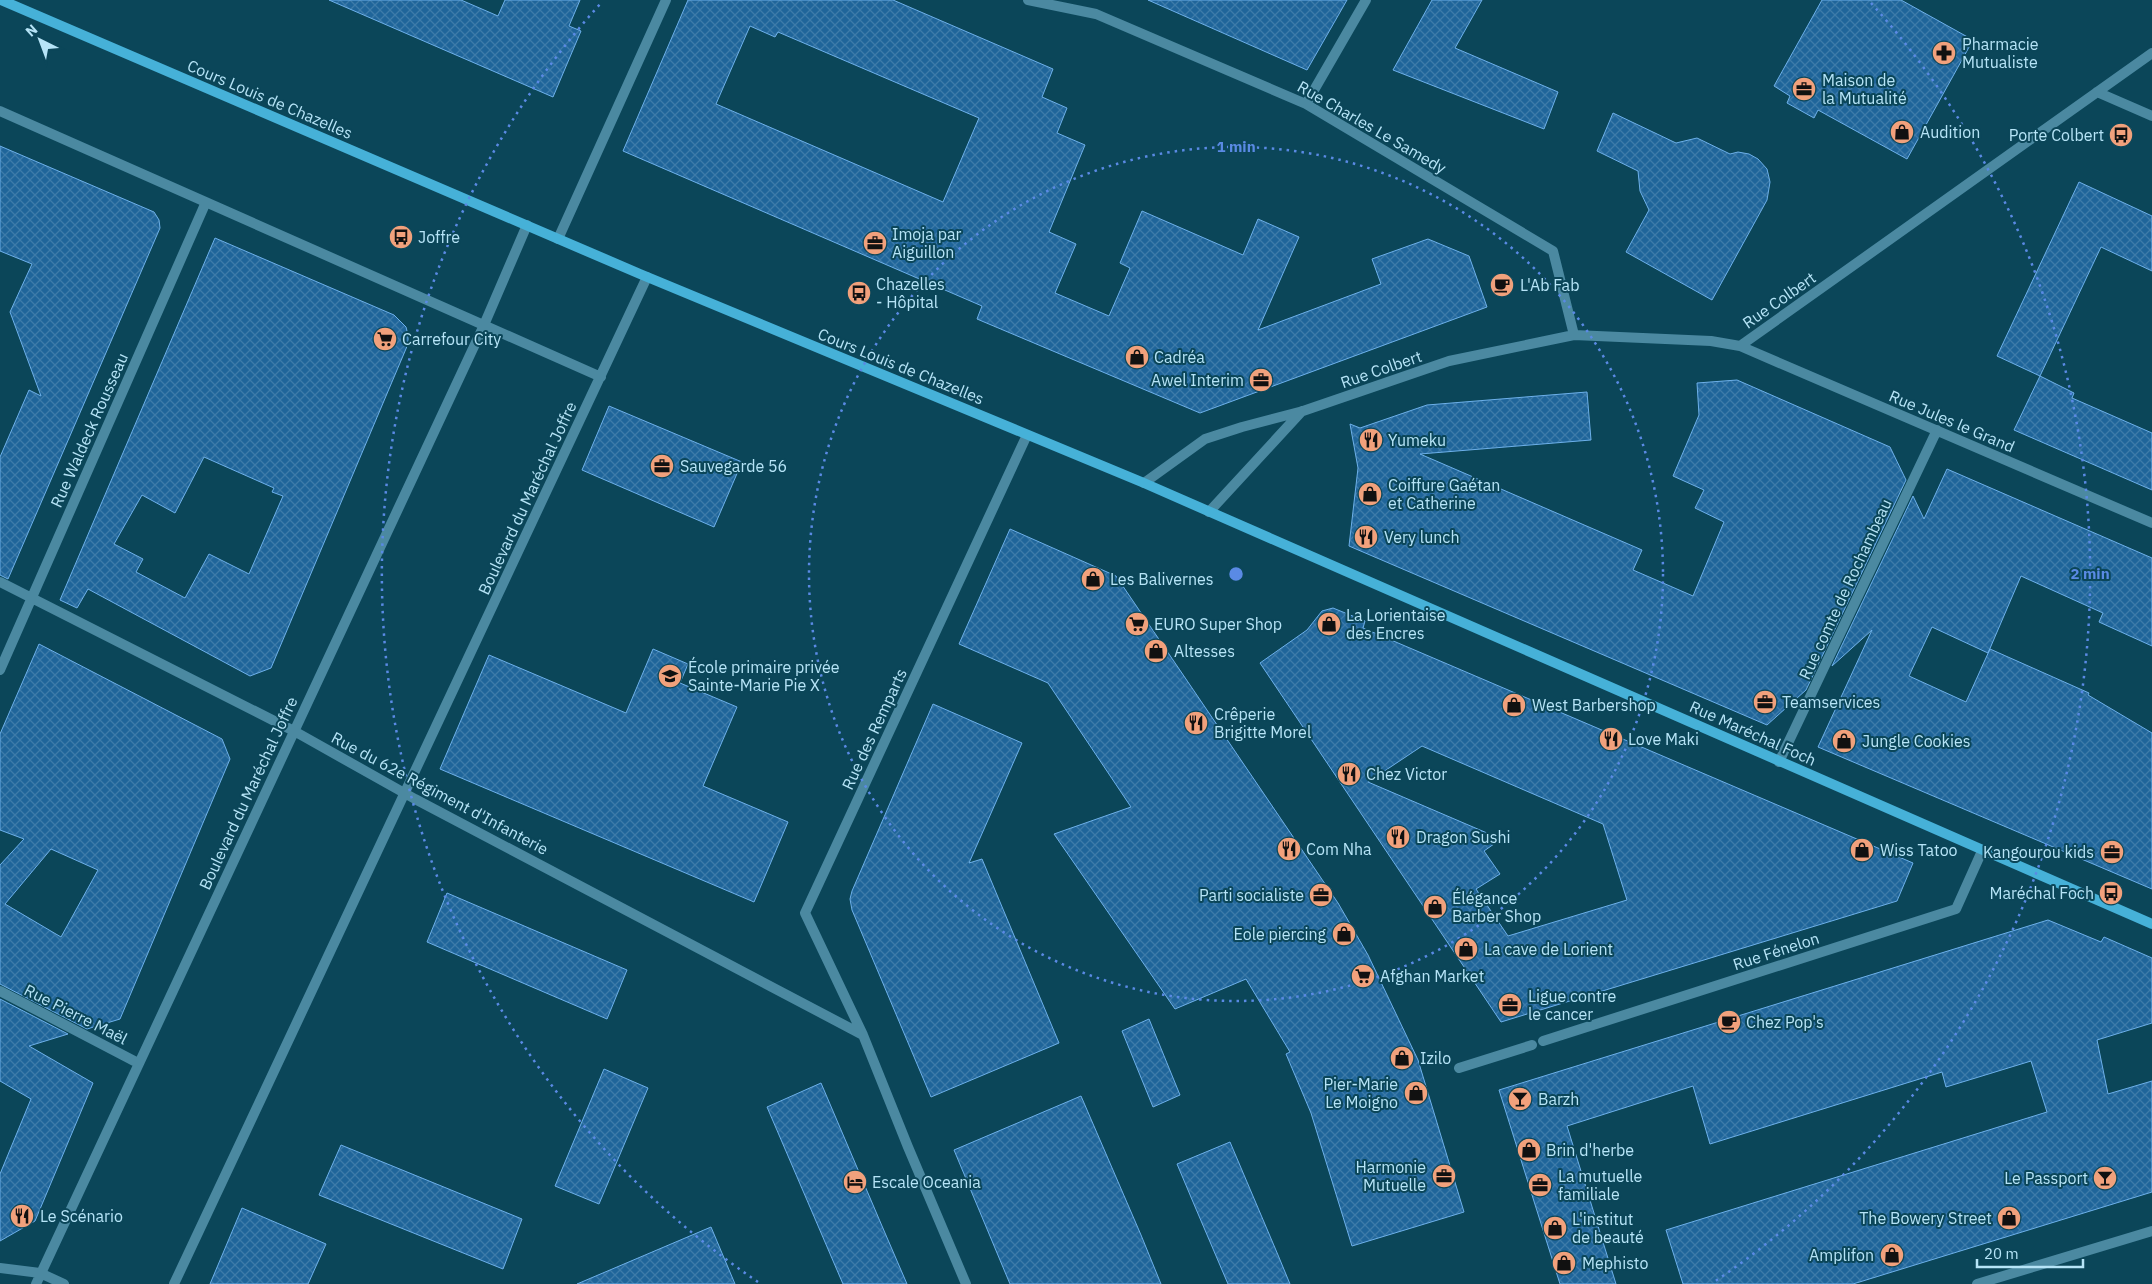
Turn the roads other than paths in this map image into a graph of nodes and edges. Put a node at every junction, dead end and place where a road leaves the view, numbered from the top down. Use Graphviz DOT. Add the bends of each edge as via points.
graph roads {
  1 [pos="1,0"];
  2 [pos="666,0"];
  3 [pos="1028,0"];
  4 [pos="1366,0"];
  5 [pos="2152,53"];
  6 [pos="2097,92"];
  7 [pos="1306,104"];
  8 [pos="0,111"];
  9 [pos="2152,116"];
  10 [pos="206,202"];
  11 [pos="527,225"];
  12 [pos="558,239"];
  13 [pos="647,277"];
  14 [pos="484,325"];
  15 [pos="1574,335"];
  16 [pos="1740,346"];
  17 [pos="601,377"];
  18 [pos="1303,411"];
  19 [pos="1937,430"];
  20 [pos="1027,434"];
  21 [pos="1144,483"];
  22 [pos="1209,512"];
  23 [pos="2152,523"];
  24 [pos="0,582"];
  25 [pos="32,598"];
  26 [pos="0,670"];
  27 [pos="294,731"];
  28 [pos="1779,762"];
  29 [pos="404,793"];
  30 [pos="1982,851"];
  31 [pos="2152,924"];
  32 [pos="0,991"];
  33 [pos="863,1035"];
  34 [pos="1543,1041"];
  35 [pos="1532,1045"];
  36 [pos="138,1062"];
  37 [pos="1459,1068"];
  38 [pos="2152,1231"];
  39 [pos="0,1268"];
  40 [pos="40,1274"];
  41 [pos="36,1284"];
  42 [pos="64,1284"];
  43 [pos="174,1284"];
  44 [pos="966,1284"];
  45 [pos="1977,1284"];
  1 -- 11 [label="street, Cours Louis de Chazelles"];
  2 -- 12 [label="street"];
  3 -- 7 [label="street, Rue Charles Le Samedy" via="1096,14"];
  4 -- 7 [label="street"];
  5 -- 6 [label="street, Rue Colbert"];
  6 -- 9 [label="street"];
  6 -- 16 [label="street, Rue Colbert"];
  7 -- 15 [label="street, Rue Charles Le Samedy" via="1553,250"];
  8 -- 10 [label="street"];
  10 -- 14 [label="street"];
  10 -- 25 [label="street, Rue Waldeck Rousseau"];
  11 -- 12 [label="street, Cours Louis de Chazelles"];
  11 -- 14 [label="street"];
  12 -- 13 [label="street, Cours Louis de Chazelles"];
  13 -- 17 [label="street"];
  13 -- 20 [label="street, Cours Louis de Chazelles"];
  14 -- 17 [label="street"];
  14 -- 27 [label="street, Boulevard du Maréchal Joffre"];
  15 -- 16 [label="street, Rue Colbert" via="1711,341"];
  15 -- 18 [label="street, Rue Colbert" via="1449,361"];
  16 -- 19 [label="street, Rue Jules le Grand"];
  17 -- 29 [label="street, Boulevard du Maréchal Joffre"];
  18 -- 21 [label="street, Rue Colbert" via="1205,439"];
  18 -- 22 [label="street, Rue Colbert"];
  19 -- 23 [label="street, Rue Jules le Grand"];
  19 -- 28 [label="street, Rue comte de Rochambeau"];
  20 -- 21 [label="street, Cours Louis de Chazelles"];
  20 -- 33 [label="street, Rue des Remparts" via="805,913"];
  21 -- 22 [label="street, Cours Louis de Chazelles"];
  22 -- 28 [label="street, Rue Maréchal Foch"];
  24 -- 25 [label="street, Rue du 62e Régiment d'Infanterie"];
  25 -- 26 [label="street, Rue Waldeck Rousseau"];
  25 -- 27 [label="street, Rue du 62e Régiment d'Infanterie"];
  27 -- 29 [label="street, Rue du 62e Régiment d'Infanterie"];
  27 -- 36 [label="street, Boulevard du Maréchal Joffre"];
  28 -- 30 [label="street, Rue Maréchal Foch"];
  29 -- 33 [label="street, Rue du 62e Régiment d'Infanterie"];
  29 -- 43 [label="street, Boulevard du Maréchal Joffre"];
  30 -- 31 [label="street, Rue Maréchal Foch"];
  30 -- 34 [label="street, Rue Fénelon" via="1956,909"];
  32 -- 36 [label="street, Rue Pierre Maël"];
  33 -- 44 [label="street"];
  35 -- 37 [label="street"];
  36 -- 40 [label="street, Boulevard du Maréchal Joffre"];
  38 -- 45 [label="street"];
  39 -- 40 [label="street"];
  40 -- 41 [label="street, Boulevard du Maréchal Joffre"];
  40 -- 42 [label="street"];
}
